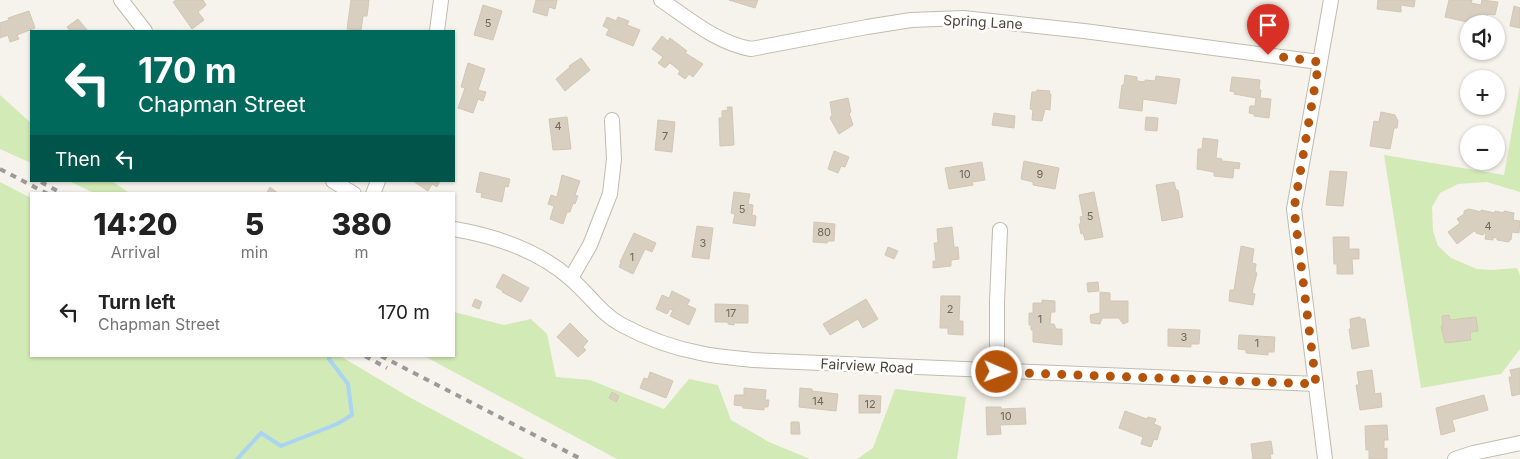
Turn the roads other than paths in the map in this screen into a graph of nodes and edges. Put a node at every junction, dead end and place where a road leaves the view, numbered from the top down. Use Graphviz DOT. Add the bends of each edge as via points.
graph roads {
  1 [pos="121,0"];
  2 [pos="441,0"];
  3 [pos="661,0"];
  4 [pos="1331,0"];
  5 [pos="144,30"];
  6 [pos="438,30"];
  7 [pos="1319,62"];
  8 [pos="612,120"];
  9 [pos="336,182"];
  10 [pos="351,192"];
  11 [pos="455,229"];
  12 [pos="1000,230"];
  13 [pos="571,278"];
  14 [pos="997,372"];
  15 [pos="1316,384"];
  16 [pos="1520,443"];
  17 [pos="1325,459"];
  18 [pos="1455,459"];
  1 -- 5 [label="street"];
  2 -- 6 [label="street"];
  3 -- 7 [label="street, Spring Lane" via="723,41 752,49 911,20 963,18"];
  4 -- 7 [label="street"];
  7 -- 15 [label="street" via="1294,209"];
  8 -- 13 [label="street" via="614,159 610,194 590,245"];
  9 -- 10 [label="street"];
  11 -- 13 [label="street, Fairview Road" via="510,243 540,257"];
  12 -- 14 [label="street"];
  13 -- 14 [label="street, Fairview Road" via="621,325 675,347 702,354 753,360"];
  14 -- 15 [label="street, Fairview Road"];
  15 -- 17 [label="street"];
  16 -- 18 [label="street"];
}
